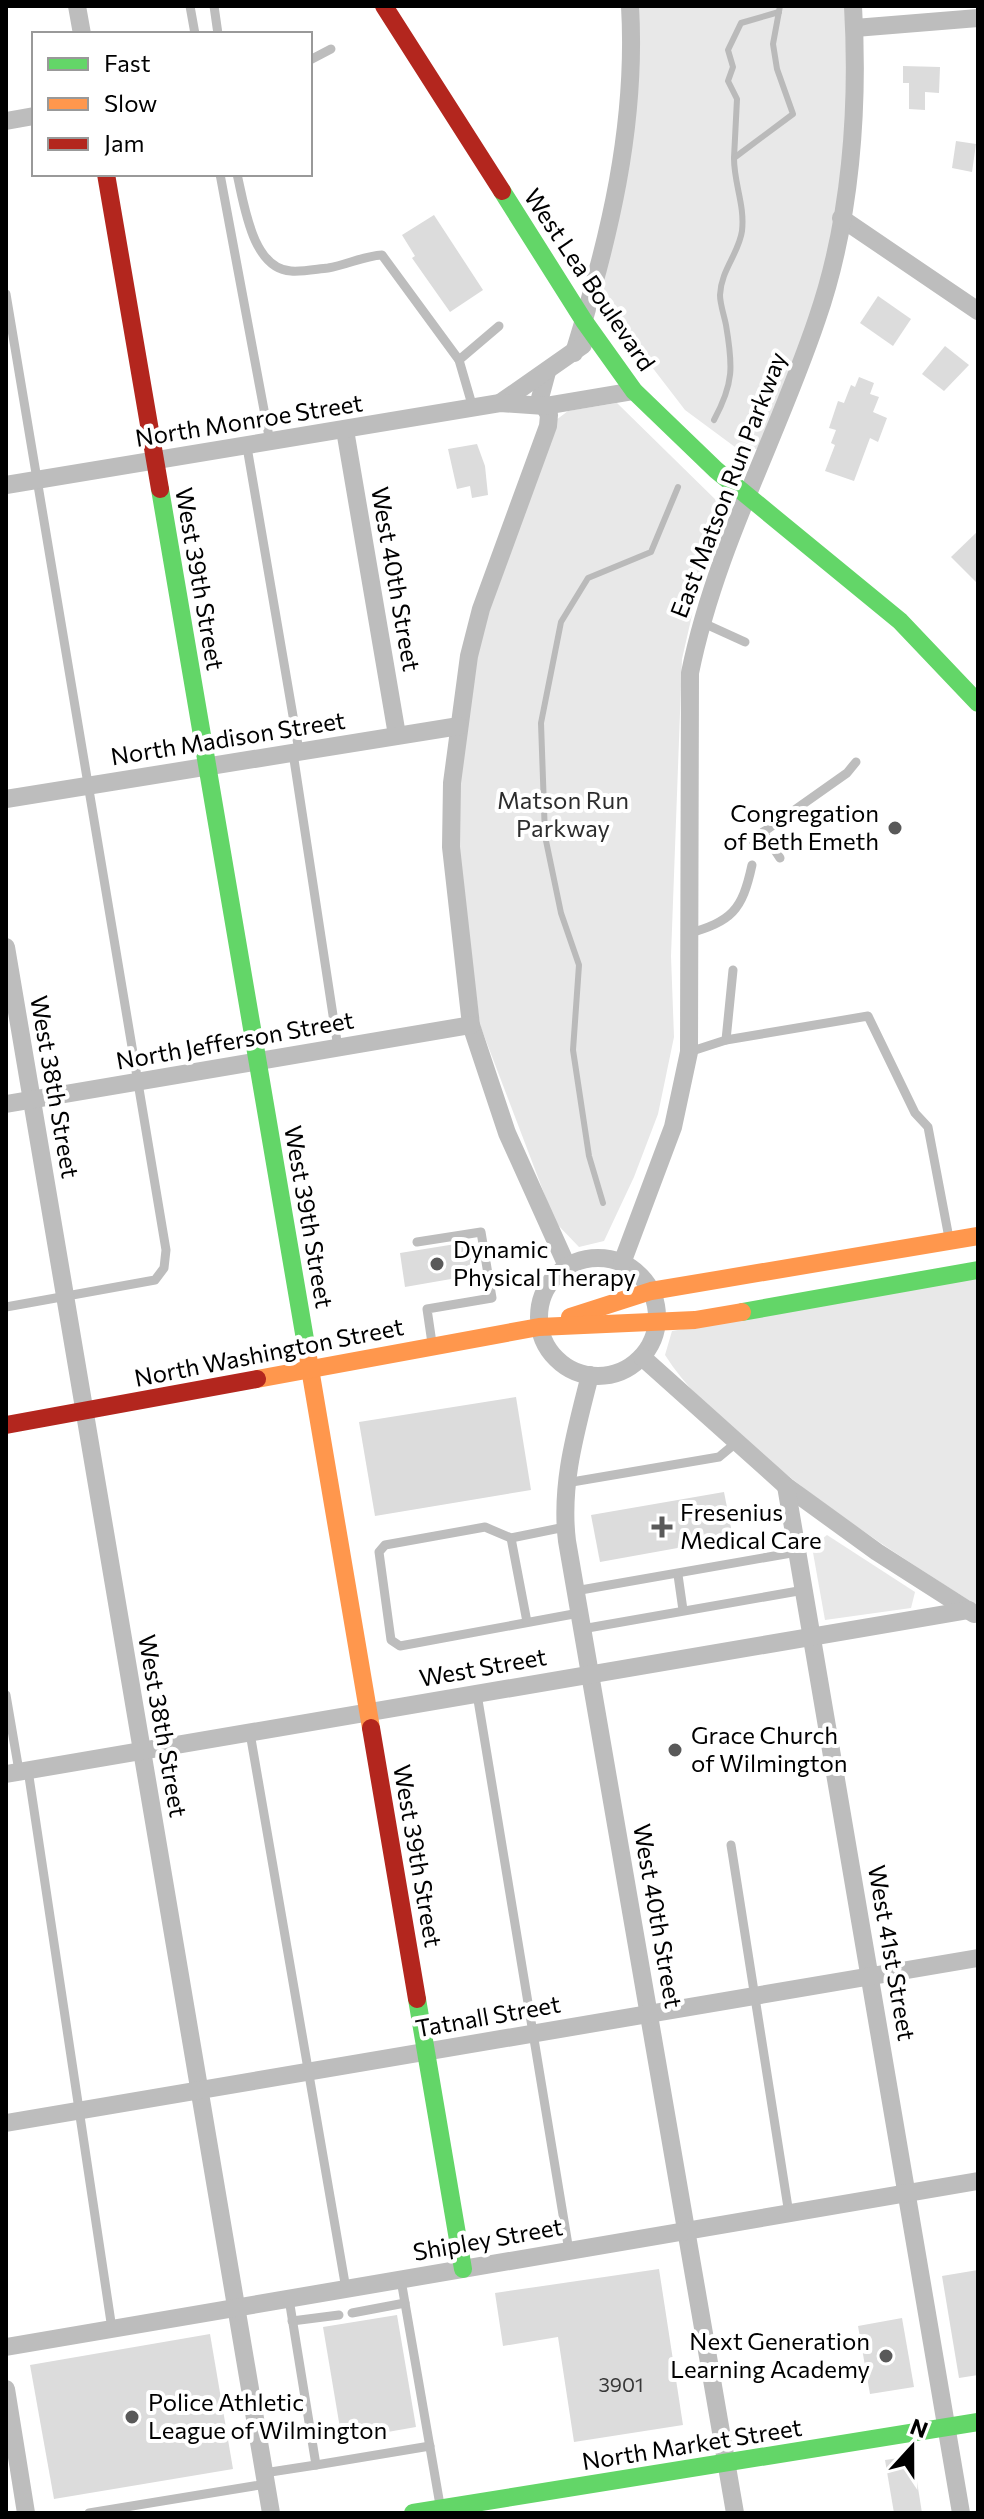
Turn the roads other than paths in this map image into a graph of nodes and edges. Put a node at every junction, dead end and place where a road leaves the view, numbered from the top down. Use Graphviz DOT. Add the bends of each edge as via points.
graph roads {
  1 [pos="77,6"];
  2 [pos="190,6"];
  3 [pos="214,6"];
  4 [pos="384,6"];
  5 [pos="630,6"];
  6 [pos="853,6"];
  7 [pos="978,18"];
  8 [pos="855,28"];
  9 [pos="82,32"];
  10 [pos="195,32"];
  11 [pos="218,32"];
  12 [pos="331,49"];
  13 [pos="312,59"];
  14 [pos="32,116"];
  15 [pos="6,121"];
  16 [pos="106,176"];
  17 [pos="220,176"];
  18 [pos="238,176"];
  19 [pos="841,218"];
  20 [pos="6,294"];
  21 [pos="978,311"];
  22 [pos="499,326"];
  23 [pos="588,327"];
  24 [pos="459,360"];
  25 [pos="547,372"];
  26 [pos="634,391"];
  27 [pos="500,403"];
  28 [pos="545,406"];
  29 [pos="473,408"];
  30 [pos="345,430"];
  31 [pos="270,442"];
  32 [pos="247,447"];
  33 [pos="154,460"];
  34 [pos="38,480"];
  35 [pos="6,485"];
  36 [pos="748,497"];
  37 [pos="701,622"];
  38 [pos="745,642"];
  39 [pos="978,703"];
  40 [pos="459,726"];
  41 [pos="397,735"];
  42 [pos="296,752"];
  43 [pos="856,762"];
  44 [pos="207,767"];
  45 [pos="89,786"];
  46 [pos="6,799"];
  47 [pos="763,832"];
  48 [pos="752,840"];
  49 [pos="780,858"];
  50 [pos="752,865"];
  51 [pos="687,934"];
  52 [pos="6,947"];
  53 [pos="733,970"];
  54 [pos="471,1025"];
  55 [pos="726,1040"];
  56 [pos="338,1048"];
  57 [pos="689,1052"];
  58 [pos="257,1061"];
  59 [pos="138,1082"];
  60 [pos="32,1099"];
  61 [pos="6,1104"];
  62 [pos="978,1236"];
  63 [pos="949,1241"];
  64 [pos="417,1242"];
  65 [pos="622,1263"];
  66 [pos="567,1266"];
  67 [pos="978,1270"];
  68 [pos="651,1291"];
  69 [pos="65,1297"];
  70 [pos="6,1307"];
  71 [pos="657,1323"];
  72 [pos="539,1327"];
  73 [pos="433,1347"];
  74 [pos="642,1357"];
  75 [pos="310,1372"];
  76 [pos="590,1375"];
  77 [pos="85,1412"];
  78 [pos="6,1425"];
  79 [pos="737,1442"];
  80 [pos="566,1483"];
  81 [pos="786,1486"];
  82 [pos="565,1527"];
  83 [pos="511,1538"];
  84 [pos="797,1552"];
  85 [pos="678,1575"];
  86 [pos="804,1590"];
  87 [pos="575,1591"];
  88 [pos="683,1610"];
  89 [pos="973,1614"];
  90 [pos="580,1621"];
  91 [pos="527,1622"];
  92 [pos="812,1637"];
  93 [pos="590,1675"];
  94 [pos="477,1694"];
  95 [pos="6,1695"];
  96 [pos="368,1712"];
  97 [pos="250,1732"];
  98 [pos="142,1751"];
  99 [pos="18,1772"];
  100 [pos="731,1845"];
  101 [pos="978,1958"];
  102 [pos="870,1976"];
  103 [pos="757,1996"];
  104 [pos="650,2014"];
  105 [pos="532,2034"];
  106 [pos="426,2052"];
  107 [pos="309,2072"];
  108 [pos="199,2090"];
  109 [pos="79,2110"];
  110 [pos="6,2123"];
  111 [pos="978,2181"];
  112 [pos="908,2193"];
  113 [pos="789,2214"];
  114 [pos="688,2231"];
  115 [pos="569,2251"];
  116 [pos="463,2269"];
  117 [pos="401,2280"];
  118 [pos="346,2289"];
  119 [pos="289,2299"];
  120 [pos="405,2303"];
  121 [pos="236,2308"];
  122 [pos="352,2313"];
  123 [pos="339,2315"];
  124 [pos="292,2321"];
  125 [pos="112,2329"];
  126 [pos="6,2347"];
  127 [pos="6,2389"];
  128 [pos="978,2422"];
  129 [pos="948,2427"];
  130 [pos="430,2446"];
  131 [pos="316,2465"];
  132 [pos="729,2465"];
  133 [pos="13,2479"];
  134 [pos="265,2479"];
  135 [pos="496,2506"];
  136 [pos="441,2508"];
  137 [pos="26,2513"];
  138 [pos="89,2513"];
  139 [pos="271,2513"];
  140 [pos="413,2513"];
  141 [pos="735,2513"];
  142 [pos="961,2513"];
  1 -- 9 [label="street"];
  2 -- 10 [label="lane"];
  3 -- 11 [label="lane"];
  4 -- 23 [label="street, West Lea Boulevard"];
  5 -- 23 [label="street" via="630,119"];
  6 -- 8 [label="street, East Matson Run Parkway"];
  7 -- 8 [label="street"];
  8 -- 19 [label="street, East Matson Run Parkway" via="851,143"];
  12 -- 13 [label="lane"];
  14 -- 15 [label="street"];
  16 -- 33 [label="street, West 39th Street"];
  17 -- 31 [label="lane"];
  18 -- 24 [label="lane" via="264,256 288,272 382,255"];
  19 -- 21 [label="street"];
  19 -- 36 [label="street, East Matson Run Parkway" via="818,318"];
  20 -- 34 [label="lane"];
  22 -- 24 [label="lane"];
  23 -- 25 [label="street" via="574,353"];
  23 -- 26 [label="street, West Lea Boulevard"];
  24 -- 29 [label="lane"];
  25 -- 27 [label="street"];
  25 -- 28 [label="street" via="540,398"];
  26 -- 28 [label="street"];
  26 -- 36 [label="street, West Lea Boulevard"];
  27 -- 28 [label="street"];
  27 -- 29 [label="street, North Monroe Street"];
  28 -- 40 [label="street" via="548,426 481,609"];
  29 -- 30 [label="street, North Monroe Street"];
  30 -- 31 [label="street, North Monroe Street"];
  30 -- 41 [label="street, West 40th Street"];
  31 -- 32 [label="street, North Monroe Street"];
  32 -- 33 [label="street, North Monroe Street"];
  32 -- 42 [label="lane"];
  33 -- 34 [label="street, North Monroe Street"];
  33 -- 44 [label="street, West 39th Street"];
  34 -- 35 [label="street, North Monroe Street"];
  34 -- 45 [label="lane"];
  36 -- 37 [label="street, East Matson Run Parkway"];
  36 -- 39 [label="street, West Lea Boulevard" via="881,604"];
  37 -- 38 [label="lane"];
  37 -- 51 [label="street, East Matson Run Parkway" via="688,695"];
  40 -- 41 [label="street, North Madison Street"];
  40 -- 54 [label="street" via="451,847"];
  41 -- 42 [label="street, North Madison Street"];
  42 -- 44 [label="street, North Madison Street"];
  42 -- 56 [label="lane"];
  43 -- 47 [label="lane"];
  44 -- 45 [label="street, North Madison Street"];
  44 -- 58 [label="street, West 39th Street"];
  45 -- 46 [label="street, North Madison Street"];
  45 -- 59 [label="lane"];
  47 -- 48 [label="lane"];
  47 -- 49 [label="lane"];
  50 -- 51 [label="lane" via="733,914 721,924"];
  51 -- 57 [label="street, East Matson Run Parkway"];
  52 -- 60 [label="street, West 38th Street"];
  53 -- 55 [label="lane"];
  54 -- 56 [label="street, North Jefferson Street"];
  54 -- 66 [label="street" via="507,1133"];
  55 -- 57 [label="lane"];
  55 -- 63 [label="lane" via="868,1016 915,1113 928,1127"];
  56 -- 58 [label="street, North Jefferson Street"];
  57 -- 65 [label="street, East Matson Run Parkway" via="673,1127"];
  58 -- 59 [label="street, North Jefferson Street"];
  58 -- 75 [label="street, West 39th Street"];
  59 -- 60 [label="street, North Jefferson Street"];
  59 -- 69 [label="lane" via="166,1250 164,1268 155,1280"];
  60 -- 61 [label="street, North Jefferson Street"];
  60 -- 69 [label="street, West 38th Street"];
  62 -- 63 [label="street, North Washington Street"];
  63 -- 68 [label="street, North Washington Street"];
  64 -- 73 [label="lane" via="481,1232 492,1298 427,1309"];
  65 -- 66 [label="street" via="594,1258"];
  65 -- 68 [label="street"];
  66 -- 72 [label="street" via="544,1292"];
  67 -- 71 [label="street, North Washington Street"];
  68 -- 71 [label="street"];
  68 -- 72 [label="street, North Washington Street"];
  69 -- 70 [label="lane"];
  69 -- 77 [label="street, West 38th Street"];
  71 -- 72 [label="street, North Washington Street"];
  71 -- 74 [label="street"];
  72 -- 73 [label="street, North Washington Street"];
  72 -- 76 [label="street" via="557,1359"];
  73 -- 75 [label="street, North Washington Street"];
  74 -- 76 [label="street" via="618,1372"];
  74 -- 79 [label="street"];
  75 -- 77 [label="street, North Washington Street"];
  75 -- 96 [label="street, West 39th Street"];
  76 -- 80 [label="street, West 40th Street"];
  77 -- 78 [label="street, North Washington Street"];
  77 -- 98 [label="street, West 38th Street"];
  79 -- 80 [label="lane" via="719,1457"];
  79 -- 81 [label="street"];
  80 -- 82 [label="street, West 40th Street"];
  81 -- 84 [label="street, West 41st Street"];
  81 -- 89 [label="street"];
  82 -- 83 [label="lane"];
  82 -- 87 [label="street, West 40th Street"];
  83 -- 91 [label="lane"];
  83 -- 91 [label="lane" via="485,1527 385,1545 379,1552 391,1640 400,1646"];
  84 -- 85 [label="lane"];
  84 -- 86 [label="street, West 41st Street"];
  85 -- 87 [label="lane"];
  85 -- 88 [label="lane"];
  86 -- 88 [label="lane"];
  86 -- 92 [label="street, West 41st Street"];
  87 -- 90 [label="street, West 40th Street"];
  88 -- 90 [label="lane"];
  89 -- 92 [label="street, West Street"];
  90 -- 91 [label="lane"];
  90 -- 93 [label="street, West 40th Street"];
  92 -- 93 [label="street, West Street"];
  92 -- 102 [label="street, West 41st Street"];
  93 -- 94 [label="street, West Street"];
  93 -- 104 [label="street, West 40th Street"];
  94 -- 96 [label="street, West Street"];
  94 -- 105 [label="lane"];
  95 -- 99 [label="lane"];
  96 -- 97 [label="street, West Street"];
  96 -- 106 [label="street, West 39th Street"];
  97 -- 98 [label="street, West Street"];
  97 -- 107 [label="lane"];
  98 -- 99 [label="street, West Street"];
  98 -- 108 [label="street, West 38th Street"];
  99 -- 109 [label="lane"];
  100 -- 103 [label="lane"];
  101 -- 102 [label="street, Tatnall Street"];
  102 -- 103 [label="street, Tatnall Street"];
  102 -- 112 [label="street, West 41st Street"];
  103 -- 104 [label="street, Tatnall Street"];
  103 -- 113 [label="lane"];
  104 -- 105 [label="street, Tatnall Street"];
  104 -- 114 [label="street, West 40th Street"];
  105 -- 106 [label="street, Tatnall Street"];
  105 -- 115 [label="lane"];
  106 -- 107 [label="street, Tatnall Street"];
  106 -- 116 [label="street, West 39th Street"];
  107 -- 108 [label="street, Tatnall Street"];
  107 -- 118 [label="lane"];
  108 -- 109 [label="street, Tatnall Street"];
  108 -- 121 [label="street, West 38th Street"];
  109 -- 110 [label="street, Tatnall Street"];
  109 -- 125 [label="lane"];
  111 -- 112 [label="street, Shipley Street"];
  112 -- 113 [label="street, Shipley Street"];
  112 -- 129 [label="street, West 41st Street"];
  113 -- 114 [label="street, Shipley Street"];
  114 -- 115 [label="street, Shipley Street"];
  114 -- 132 [label="street, West 40th Street"];
  115 -- 116 [label="street, Shipley Street"];
  116 -- 117 [label="street, Shipley Street"];
  117 -- 118 [label="street, Shipley Street"];
  117 -- 120 [label="lane"];
  118 -- 119 [label="street, Shipley Street"];
  119 -- 121 [label="street, Shipley Street"];
  119 -- 124 [label="lane"];
  120 -- 122 [label="lane"];
  120 -- 130 [label="lane"];
  121 -- 125 [label="street, Shipley Street"];
  121 -- 134 [label="street, West 38th Street"];
  123 -- 124 [label="lane"];
  124 -- 131 [label="lane"];
  125 -- 126 [label="street, Shipley Street"];
  127 -- 133 [label="street"];
  128 -- 129 [label="street, North Market Street"];
  129 -- 132 [label="street, North Market Street"];
  129 -- 142 [label="street, West 41st Street"];
  130 -- 131 [label="lane"];
  130 -- 136 [label="lane"];
  131 -- 134 [label="lane"];
  132 -- 135 [label="street, North Market Street"];
  132 -- 141 [label="street, West 40th Street"];
  133 -- 137 [label="street"];
  134 -- 138 [label="lane"];
  134 -- 139 [label="street, West 38th Street"];
  135 -- 136 [label="street, North Market Street"];
  136 -- 140 [label="street, North Market Street"];
}
